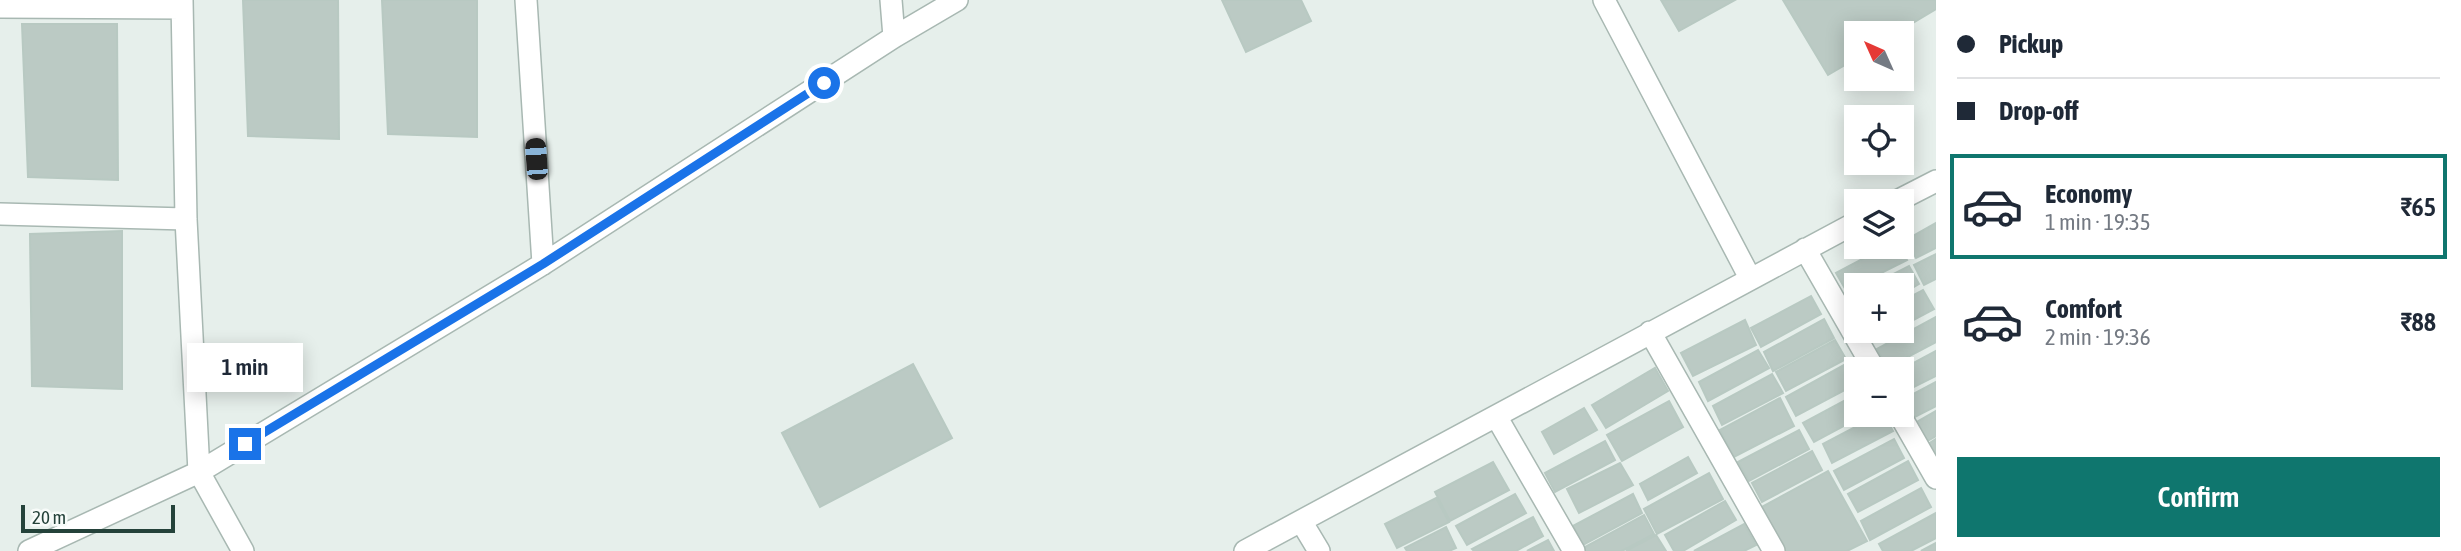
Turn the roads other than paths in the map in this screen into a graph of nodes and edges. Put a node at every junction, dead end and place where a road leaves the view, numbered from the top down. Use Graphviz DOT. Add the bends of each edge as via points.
graph roads {
  1 [pos="526,0"];
  2 [pos="891,0"];
  3 [pos="957,0"];
  4 [pos="1604,0"];
  5 [pos="182,4"];
  6 [pos="0,7"];
  7 [pos="894,37"];
  8 [pos="1936,181"];
  9 [pos="1914,192"];
  10 [pos="0,214"];
  11 [pos="186,219"];
  12 [pos="1844,228"];
  13 [pos="1805,248"];
  14 [pos="543,264"];
  15 [pos="1750,278"];
  16 [pos="1650,332"];
  17 [pos="1867,357"];
  18 [pos="1496,416"];
  19 [pos="1907,427"];
  20 [pos="199,472"];
  21 [pos="1936,478"];
  22 [pos="1301,521"];
  23 [pos="29,551"];
  24 [pos="243,551"];
  25 [pos="1245,551"];
  26 [pos="1318,551"];
  27 [pos="1574,551"];
  28 [pos="1774,551"];
  1 -- 14 [label="street"];
  2 -- 7 [label="street"];
  3 -- 7 [label="street"];
  4 -- 15 [label="street"];
  5 -- 6 [label="street"];
  5 -- 11 [label="street"];
  7 -- 14 [label="street"];
  8 -- 9 [label="street"];
  10 -- 11 [label="street"];
  11 -- 20 [label="street"];
  12 -- 13 [label="street"];
  13 -- 15 [label="street"];
  13 -- 17 [label="street"];
  14 -- 20 [label="street"];
  15 -- 16 [label="street"];
  16 -- 18 [label="street"];
  16 -- 28 [label="street"];
  18 -- 22 [label="street"];
  18 -- 27 [label="street"];
  19 -- 21 [label="street"];
  20 -- 23 [label="street"];
  20 -- 24 [label="street"];
  22 -- 25 [label="street"];
  22 -- 26 [label="street"];
}
